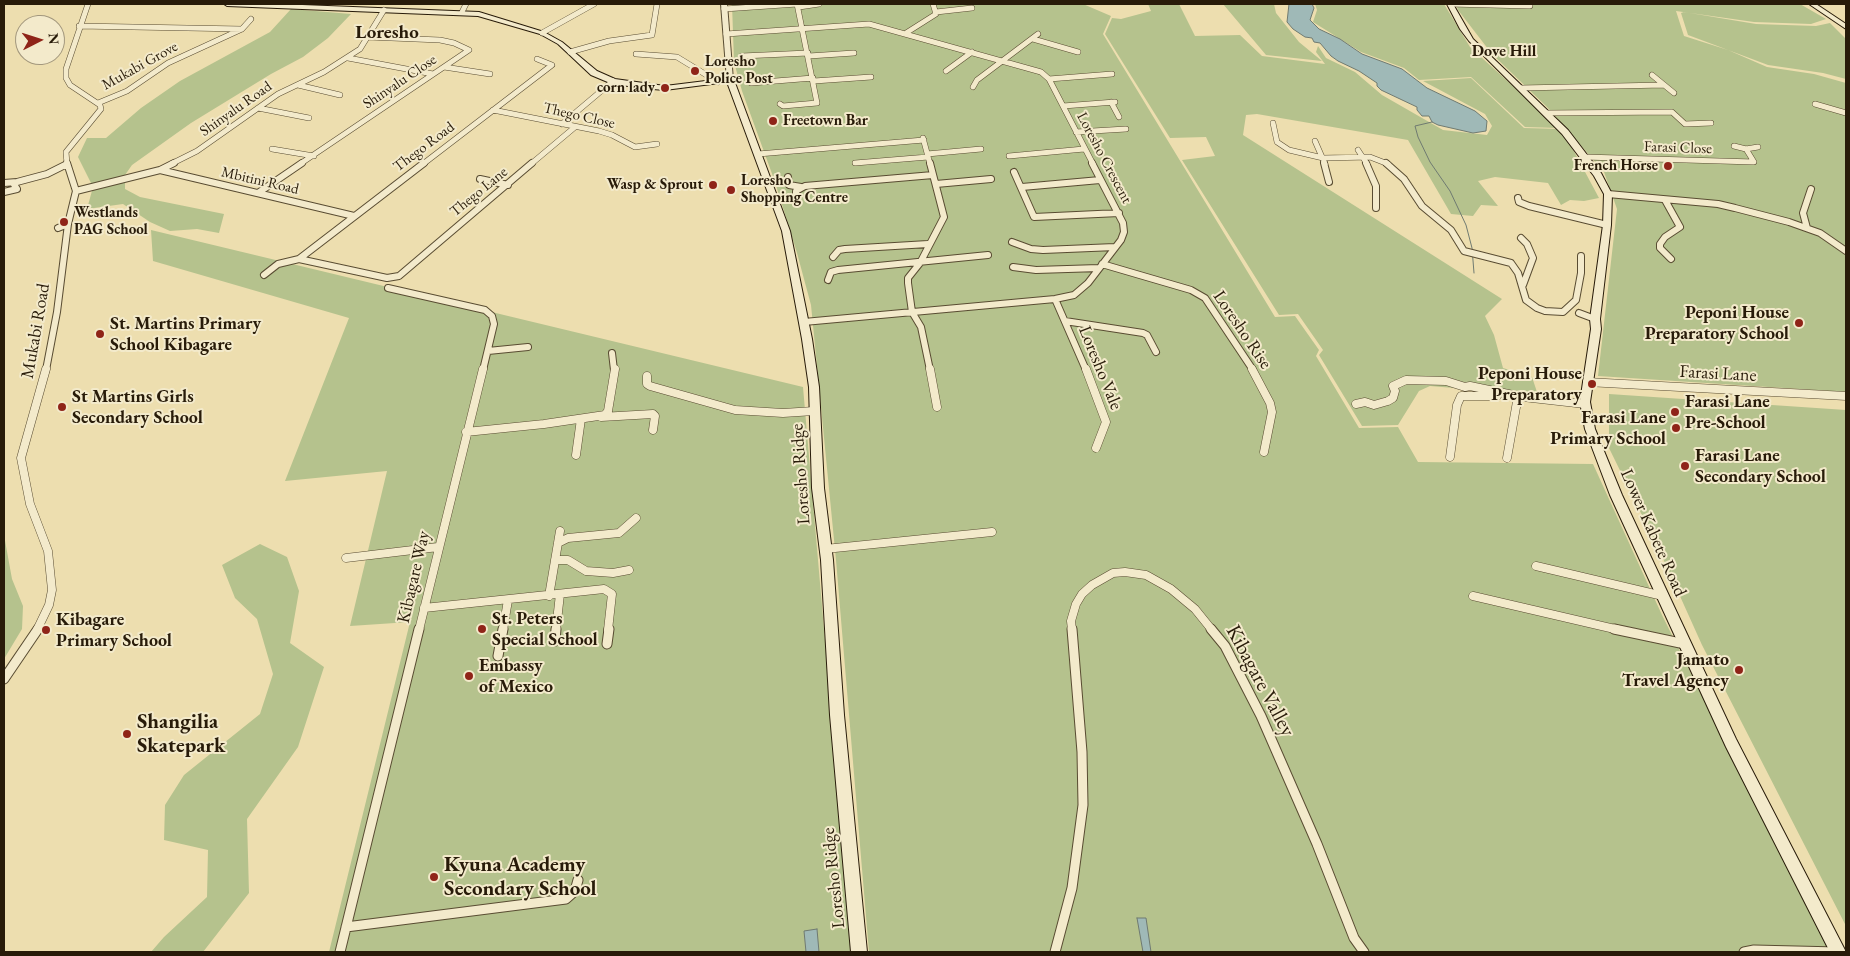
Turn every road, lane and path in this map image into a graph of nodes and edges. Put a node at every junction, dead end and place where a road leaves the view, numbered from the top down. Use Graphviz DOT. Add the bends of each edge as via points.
graph roads {
  1 [pos="88,4"];
  2 [pos="227,4"];
  3 [pos="466,4"];
  4 [pos="594,4"];
  5 [pos="657,4"];
  6 [pos="819,4"];
  7 [pos="933,4"];
  8 [pos="1450,4"];
  9 [pos="1812,4"];
  10 [pos="798,5"];
  11 [pos="724,6"];
  12 [pos="1530,6"];
  13 [pos="972,8"];
  14 [pos="384,10"];
  15 [pos="462,12"];
  16 [pos="936,12"];
  17 [pos="251,19"];
  18 [pos="79,26"];
  19 [pos="1846,27"];
  20 [pos="802,28"];
  21 [pos="242,29"];
  22 [pos="542,33"];
  23 [pos="906,33"];
  24 [pos="726,34"];
  25 [pos="1038,34"];
  26 [pos="367,37"];
  27 [pos="1032,39"];
  28 [pos="570,52"];
  29 [pos="972,52"];
  30 [pos="1078,52"];
  31 [pos="854,53"];
  32 [pos="636,54"];
  33 [pos="808,54"];
  34 [pos="770,55"];
  35 [pos="742,56"];
  36 [pos="348,58"];
  37 [pos="537,59"];
  38 [pos="1002,61"];
  39 [pos="771,65"];
  40 [pos="444,67"];
  41 [pos="946,71"];
  42 [pos="433,74"];
  43 [pos="490,74"];
  44 [pos="1112,74"];
  45 [pos="1652,75"];
  46 [pos="871,77"];
  47 [pos="1049,79"];
  48 [pos="813,80"];
  49 [pos="613,81"];
  50 [pos="724,81"];
  51 [pos="750,83"];
  52 [pos="298,85"];
  53 [pos="1664,85"];
  54 [pos="972,87"];
  55 [pos="1521,88"];
  56 [pos="1674,93"];
  57 [pos="340,95"];
  58 [pos="98,103"];
  59 [pos="780,104"];
  60 [pos="1815,104"];
  61 [pos="1063,106"];
  62 [pos="258,108"];
  63 [pos="492,110"];
  64 [pos="1547,113"];
  65 [pos="1846,113"];
  66 [pos="1119,117"];
  67 [pos="309,118"];
  68 [pos="1273,123"];
  69 [pos="1711,123"];
  70 [pos="562,124"];
  71 [pos="575,128"];
  72 [pos="1126,129"];
  73 [pos="1076,132"];
  74 [pos="1315,141"];
  75 [pos="657,144"];
  76 [pos="1734,146"];
  77 [pos="1758,147"];
  78 [pos="272,149"];
  79 [pos="1084,149"];
  80 [pos="1746,149"];
  81 [pos="981,150"];
  82 [pos="1358,150"];
  83 [pos="758,154"];
  84 [pos="928,155"];
  85 [pos="314,156"];
  86 [pos="1009,156"];
  87 [pos="1363,157"];
  88 [pos="1584,157"];
  89 [pos="1323,158"];
  90 [pos="855,162"];
  91 [pos="67,164"];
  92 [pos="160,170"];
  93 [pos="1014,172"];
  94 [pos="933,175"];
  95 [pos="788,177"];
  96 [pos="480,179"];
  97 [pos="991,180"];
  98 [pos="1100,180"];
  99 [pos="1329,182"];
  100 [pos="13,183"];
  101 [pos="4,184"];
  102 [pos="936,184"];
  103 [pos="508,185"];
  104 [pos="801,187"];
  105 [pos="1022,187"];
  106 [pos="1811,189"];
  107 [pos="76,191"];
  108 [pos="4,192"];
  109 [pos="258,193"];
  110 [pos="1608,194"];
  111 [pos="796,197"];
  112 [pos="1518,198"];
  113 [pos="1665,200"];
  114 [pos="1376,208"];
  115 [pos="1119,213"];
  116 [pos="354,216"];
  117 [pos="68,224"];
  118 [pos="1607,224"];
  119 [pos="58,228"];
  120 [pos="1807,228"];
  121 [pos="1521,238"];
  122 [pos="1012,242"];
  123 [pos="928,244"];
  124 [pos="1115,247"];
  125 [pos="1846,251"];
  126 [pos="988,255"];
  127 [pos="833,256"];
  128 [pos="1581,256"];
  129 [pos="299,258"];
  130 [pos="1671,260"];
  131 [pos="920,263"];
  132 [pos="1101,266"];
  133 [pos="1013,267"];
  134 [pos="264,275"];
  135 [pos="828,280"];
  136 [pos="1523,285"];
  137 [pos="388,288"];
  138 [pos="1055,299"];
  139 [pos="1574,311"];
  140 [pos="912,312"];
  141 [pos="1595,319"];
  142 [pos="1065,321"];
  143 [pos="804,322"];
  144 [pos="528,347"];
  145 [pos="488,351"];
  146 [pos="612,352"];
  147 [pos="1156,352"];
  148 [pos="647,376"];
  149 [pos="1588,382"];
  150 [pos="1518,396"];
  151 [pos="1846,396"];
  152 [pos="1356,404"];
  153 [pos="1586,404"];
  154 [pos="937,407"];
  155 [pos="814,411"];
  156 [pos="599,417"];
  157 [pos="581,419"];
  158 [pos="653,430"];
  159 [pos="466,432"];
  160 [pos="1096,448"];
  161 [pos="1264,452"];
  162 [pos="576,455"];
  163 [pos="1450,457"];
  164 [pos="1507,458"];
  165 [pos="636,518"];
  166 [pos="560,531"];
  167 [pos="992,532"];
  168 [pos="558,543"];
  169 [pos="438,547"];
  170 [pos="825,549"];
  171 [pos="346,558"];
  172 [pos="555,560"];
  173 [pos="1536,566"];
  174 [pos="629,570"];
  175 [pos="560,594"];
  176 [pos="548,596"];
  177 [pos="1473,596"];
  178 [pos="1662,596"];
  179 [pos="508,600"];
  180 [pos="424,608"];
  181 [pos="555,642"];
  182 [pos="607,644"];
  183 [pos="1685,644"];
  184 [pos="498,656"];
  185 [pos="4,679"];
  186 [pos="578,880"];
  187 [pos="346,927"];
  188 [pos="1354,938"];
  189 [pos="340,952"];
  190 [pos="859,952"];
  191 [pos="1055,952"];
  192 [pos="1360,952"];
  193 [pos="1364,952"];
  194 [pos="1744,952"];
  195 [pos="1838,952"];
  1 -- 18 [label="street"];
  2 -- 14 [label="main road"];
  3 -- 15 [label="street"];
  4 -- 22 [label="street"];
  5 -- 28 [label="street" via="652,35 609,40"];
  6 -- 10 [label="street"];
  7 -- 16 [label="street"];
  8 -- 12 [label="street"];
  8 -- 55 [label="main road" via="1471,40"];
  9 -- 19 [label="main road"];
  10 -- 11 [label="street"];
  10 -- 20 [label="street"];
  11 -- 24 [label="street, Loresho Ridge"];
  13 -- 16 [label="street"];
  14 -- 15 [label="main road"];
  14 -- 26 [label="street, Shinyalu Road"];
  15 -- 22 [label="main road"];
  16 -- 23 [label="street"];
  17 -- 21 [label="street"];
  18 -- 21 [label="street"];
  18 -- 58 [label="street" via="66,78 70,85"];
  20 -- 23 [label="street" via="863,24"];
  20 -- 24 [label="street"];
  20 -- 33 [label="street"];
  21 -- 58 [label="street, Mukabi Grove" via="159,68 127,91"];
  22 -- 28 [label="main road"];
  23 -- 29 [label="street"];
  24 -- 50 [label="street, Loresho Ridge"];
  25 -- 27 [label="street"];
  26 -- 36 [label="street, Shinyalu Road" via="365,44"];
  26 -- 40 [label="street, Shinyalu Close" via="440,40 468,50"];
  27 -- 30 [label="street"];
  27 -- 38 [label="street"];
  28 -- 49 [label="main road" via="594,73"];
  29 -- 38 [label="street"];
  29 -- 41 [label="street"];
  31 -- 33 [label="street"];
  32 -- 50 [label="street" via="677,57"];
  33 -- 34 [label="street"];
  33 -- 48 [label="street"];
  34 -- 35 [label="street"];
  34 -- 39 [label="street"];
  36 -- 42 [label="street"];
  36 -- 52 [label="street, Shinyalu Road"];
  37 -- 63 [label="street, Thego Road" via="552,65"];
  38 -- 47 [label="street" via="1038,71"];
  38 -- 54 [label="street"];
  40 -- 42 [label="street, Shinyalu Close"];
  40 -- 43 [label="street"];
  42 -- 85 [label="street, Shinyalu Close"];
  44 -- 47 [label="street"];
  45 -- 53 [label="street"];
  46 -- 48 [label="street"];
  47 -- 61 [label="street, Loresho Crescent"];
  48 -- 51 [label="street"];
  48 -- 59 [label="street" via="817,103"];
  49 -- 50 [label="main road" via="653,88"];
  49 -- 70 [label="street"];
  50 -- 83 [label="main road, Loresho Ridge"];
  52 -- 57 [label="street"];
  52 -- 62 [label="street, Shinyalu Road"];
  53 -- 55 [label="street"];
  53 -- 56 [label="street"];
  55 -- 64 [label="main road"];
  58 -- 91 [label="street" via="101,106 98,115 67,150"];
  60 -- 65 [label="street"];
  61 -- 66 [label="street" via="1113,102"];
  61 -- 73 [label="street, Loresho Crescent"];
  62 -- 67 [label="street"];
  62 -- 92 [label="street, Shinyalu Road" via="203,148"];
  63 -- 70 [label="street, Thego Close"];
  63 -- 116 [label="street, Thego Road"];
  64 -- 69 [label="street" via="1672,112 1685,124"];
  64 -- 88 [label="main road"];
  68 -- 89 [label="street" via="1280,146"];
  70 -- 71 [label="street, Thego Close"];
  71 -- 75 [label="street, Thego Close" via="612,135 635,147"];
  71 -- 103 [label="street, Thego Lane"];
  72 -- 73 [label="street"];
  73 -- 79 [label="street, Loresho Crescent"];
  74 -- 89 [label="street"];
  76 -- 80 [label="street"];
  77 -- 80 [label="street"];
  78 -- 85 [label="street"];
  79 -- 86 [label="street"];
  79 -- 98 [label="street, Loresho Crescent"];
  80 -- 88 [label="street, Farasi Close" via="1754,162"];
  81 -- 84 [label="street"];
  82 -- 87 [label="street"];
  83 -- 84 [label="street" via="923,139"];
  83 -- 143 [label="main road, Loresho Ridge" via="786,231"];
  84 -- 90 [label="street"];
  84 -- 94 [label="street"];
  85 -- 109 [label="street, Shinyalu Close"];
  87 -- 89 [label="street"];
  87 -- 114 [label="street" via="1376,186"];
  87 -- 136 [label="street" via="1385,162 1402,175 1422,206 1451,230 1464,251 1511,263"];
  88 -- 110 [label="main road"];
  89 -- 99 [label="street"];
  91 -- 100 [label="street" via="47,174"];
  91 -- 107 [label="street"];
  92 -- 107 [label="street, Shinyalu Road"];
  92 -- 109 [label="street, Mbitini Road"];
  93 -- 105 [label="street"];
  94 -- 102 [label="street"];
  94 -- 104 [label="street"];
  95 -- 104 [label="street" via="789,185"];
  96 -- 103 [label="street"];
  97 -- 102 [label="street"];
  98 -- 105 [label="street"];
  98 -- 115 [label="street, Loresho Crescent"];
  100 -- 101 [label="street"];
  100 -- 108 [label="street" via="17,188"];
  102 -- 123 [label="street" via="944,217"];
  103 -- 129 [label="street, Thego Lane" via="399,276 387,278"];
  104 -- 111 [label="street" via="796,191"];
  105 -- 115 [label="street" via="1034,217"];
  106 -- 120 [label="street" via="1803,213"];
  107 -- 117 [label="street, Mukabi Road"];
  109 -- 116 [label="street, Mbitini Road"];
  110 -- 113 [label="street"];
  110 -- 118 [label="main road, Lower Kabete Road"];
  112 -- 118 [label="street" via="1519,202 1529,206"];
  113 -- 120 [label="street" via="1735,208"];
  113 -- 130 [label="street" via="1680,227 1660,244"];
  115 -- 124 [label="street, Loresho Crescent" via="1124,232"];
  116 -- 129 [label="street, Thego Road"];
  117 -- 119 [label="street"];
  117 -- 185 [label="street, Mukabi Road" via="50,348 21,458 30,504 48,551 52,590 39,627"];
  118 -- 141 [label="main road, Lower Kabete Road"];
  120 -- 125 [label="street" via="1830,238"];
  121 -- 136 [label="street" via="1528,244 1533,258"];
  122 -- 124 [label="street" via="1043,250"];
  123 -- 127 [label="street" via="845,249"];
  123 -- 131 [label="street"];
  124 -- 132 [label="street, Loresho Crescent"];
  126 -- 131 [label="street"];
  128 -- 139 [label="street"];
  129 -- 134 [label="street" via="278,264"];
  131 -- 135 [label="street" via="838,270 831,272"];
  131 -- 140 [label="street" via="908,278"];
  132 -- 133 [label="street, Loresho Rise" via="1036,270"];
  132 -- 138 [label="street, Loresho Crescent" via="1079,292"];
  132 -- 161 [label="street, Loresho Rise" via="1191,290 1205,298 1260,382 1270,403 1272,412"];
  136 -- 139 [label="street" via="1526,300 1537,308 1554,312"];
  137 -- 145 [label="street, Kibagare Way" via="489,313 494,324"];
  138 -- 140 [label="street, Loresho Crescent"];
  138 -- 142 [label="street, Loresho Vale"];
  139 -- 141 [label="street"];
  140 -- 143 [label="street, Loresho Crescent"];
  140 -- 154 [label="street" via="925,340"];
  141 -- 149 [label="main road, Lower Kabete Road"];
  142 -- 147 [label="street" via="1142,333 1147,335"];
  142 -- 160 [label="street, Loresho Vale" via="1106,422"];
  143 -- 155 [label="main road, Loresho Ridge" via="814,387"];
  144 -- 145 [label="street"];
  145 -- 159 [label="street, Kibagare Way"];
  146 -- 156 [label="street" via="615,366 608,411"];
  148 -- 155 [label="street" via="650,386 735,410"];
  149 -- 151 [label="street, Farasi Lane"];
  149 -- 153 [label="main road, Lower Kabete Road"];
  150 -- 152 [label="street" via="1446,381 1406,380 1393,386 1393,398 1388,401 1374,405"];
  150 -- 153 [label="street"];
  150 -- 163 [label="street" via="1461,396"];
  150 -- 164 [label="street"];
  153 -- 178 [label="main road, Lower Kabete Road" via="1590,429 1606,470"];
  155 -- 170 [label="main road, Loresho Ridge"];
  156 -- 157 [label="street"];
  156 -- 158 [label="street" via="653,414"];
  157 -- 159 [label="street"];
  157 -- 162 [label="street"];
  159 -- 169 [label="street, Kibagare Way"];
  165 -- 168 [label="street" via="619,533 568,538"];
  166 -- 168 [label="street"];
  167 -- 170 [label="street"];
  168 -- 172 [label="street"];
  169 -- 171 [label="street"];
  169 -- 180 [label="street, Kibagare Way"];
  170 -- 190 [label="main road, Loresho Ridge"];
  172 -- 174 [label="street" via="568,560 586,571 613,573"];
  172 -- 176 [label="street"];
  173 -- 178 [label="street"];
  175 -- 176 [label="street"];
  175 -- 181 [label="street"];
  175 -- 182 [label="street" via="610,591"];
  176 -- 179 [label="street"];
  177 -- 183 [label="street"];
  178 -- 183 [label="main road, Lower Kabete Road"];
  179 -- 180 [label="street"];
  179 -- 184 [label="street"];
  180 -- 187 [label="street, Kibagare Way"];
  183 -- 195 [label="main road, Lower Kabete Road" via="1769,820"];
  186 -- 187 [label="street" via="575,891 566,898"];
  187 -- 189 [label="street, Kibagare Way"];
  188 -- 191 [label="street, Kibagare Valley" via="1261,716 1224,646 1195,609 1171,589 1146,575 1126,572 1103,577 1087,590 1076,604 1071,621 1082,752 1082,804 1072,888"];
  188 -- 192 [label="street"];
  188 -- 193 [label="street, Kibagare Valley"];
  194 -- 195 [label="street"];
}
